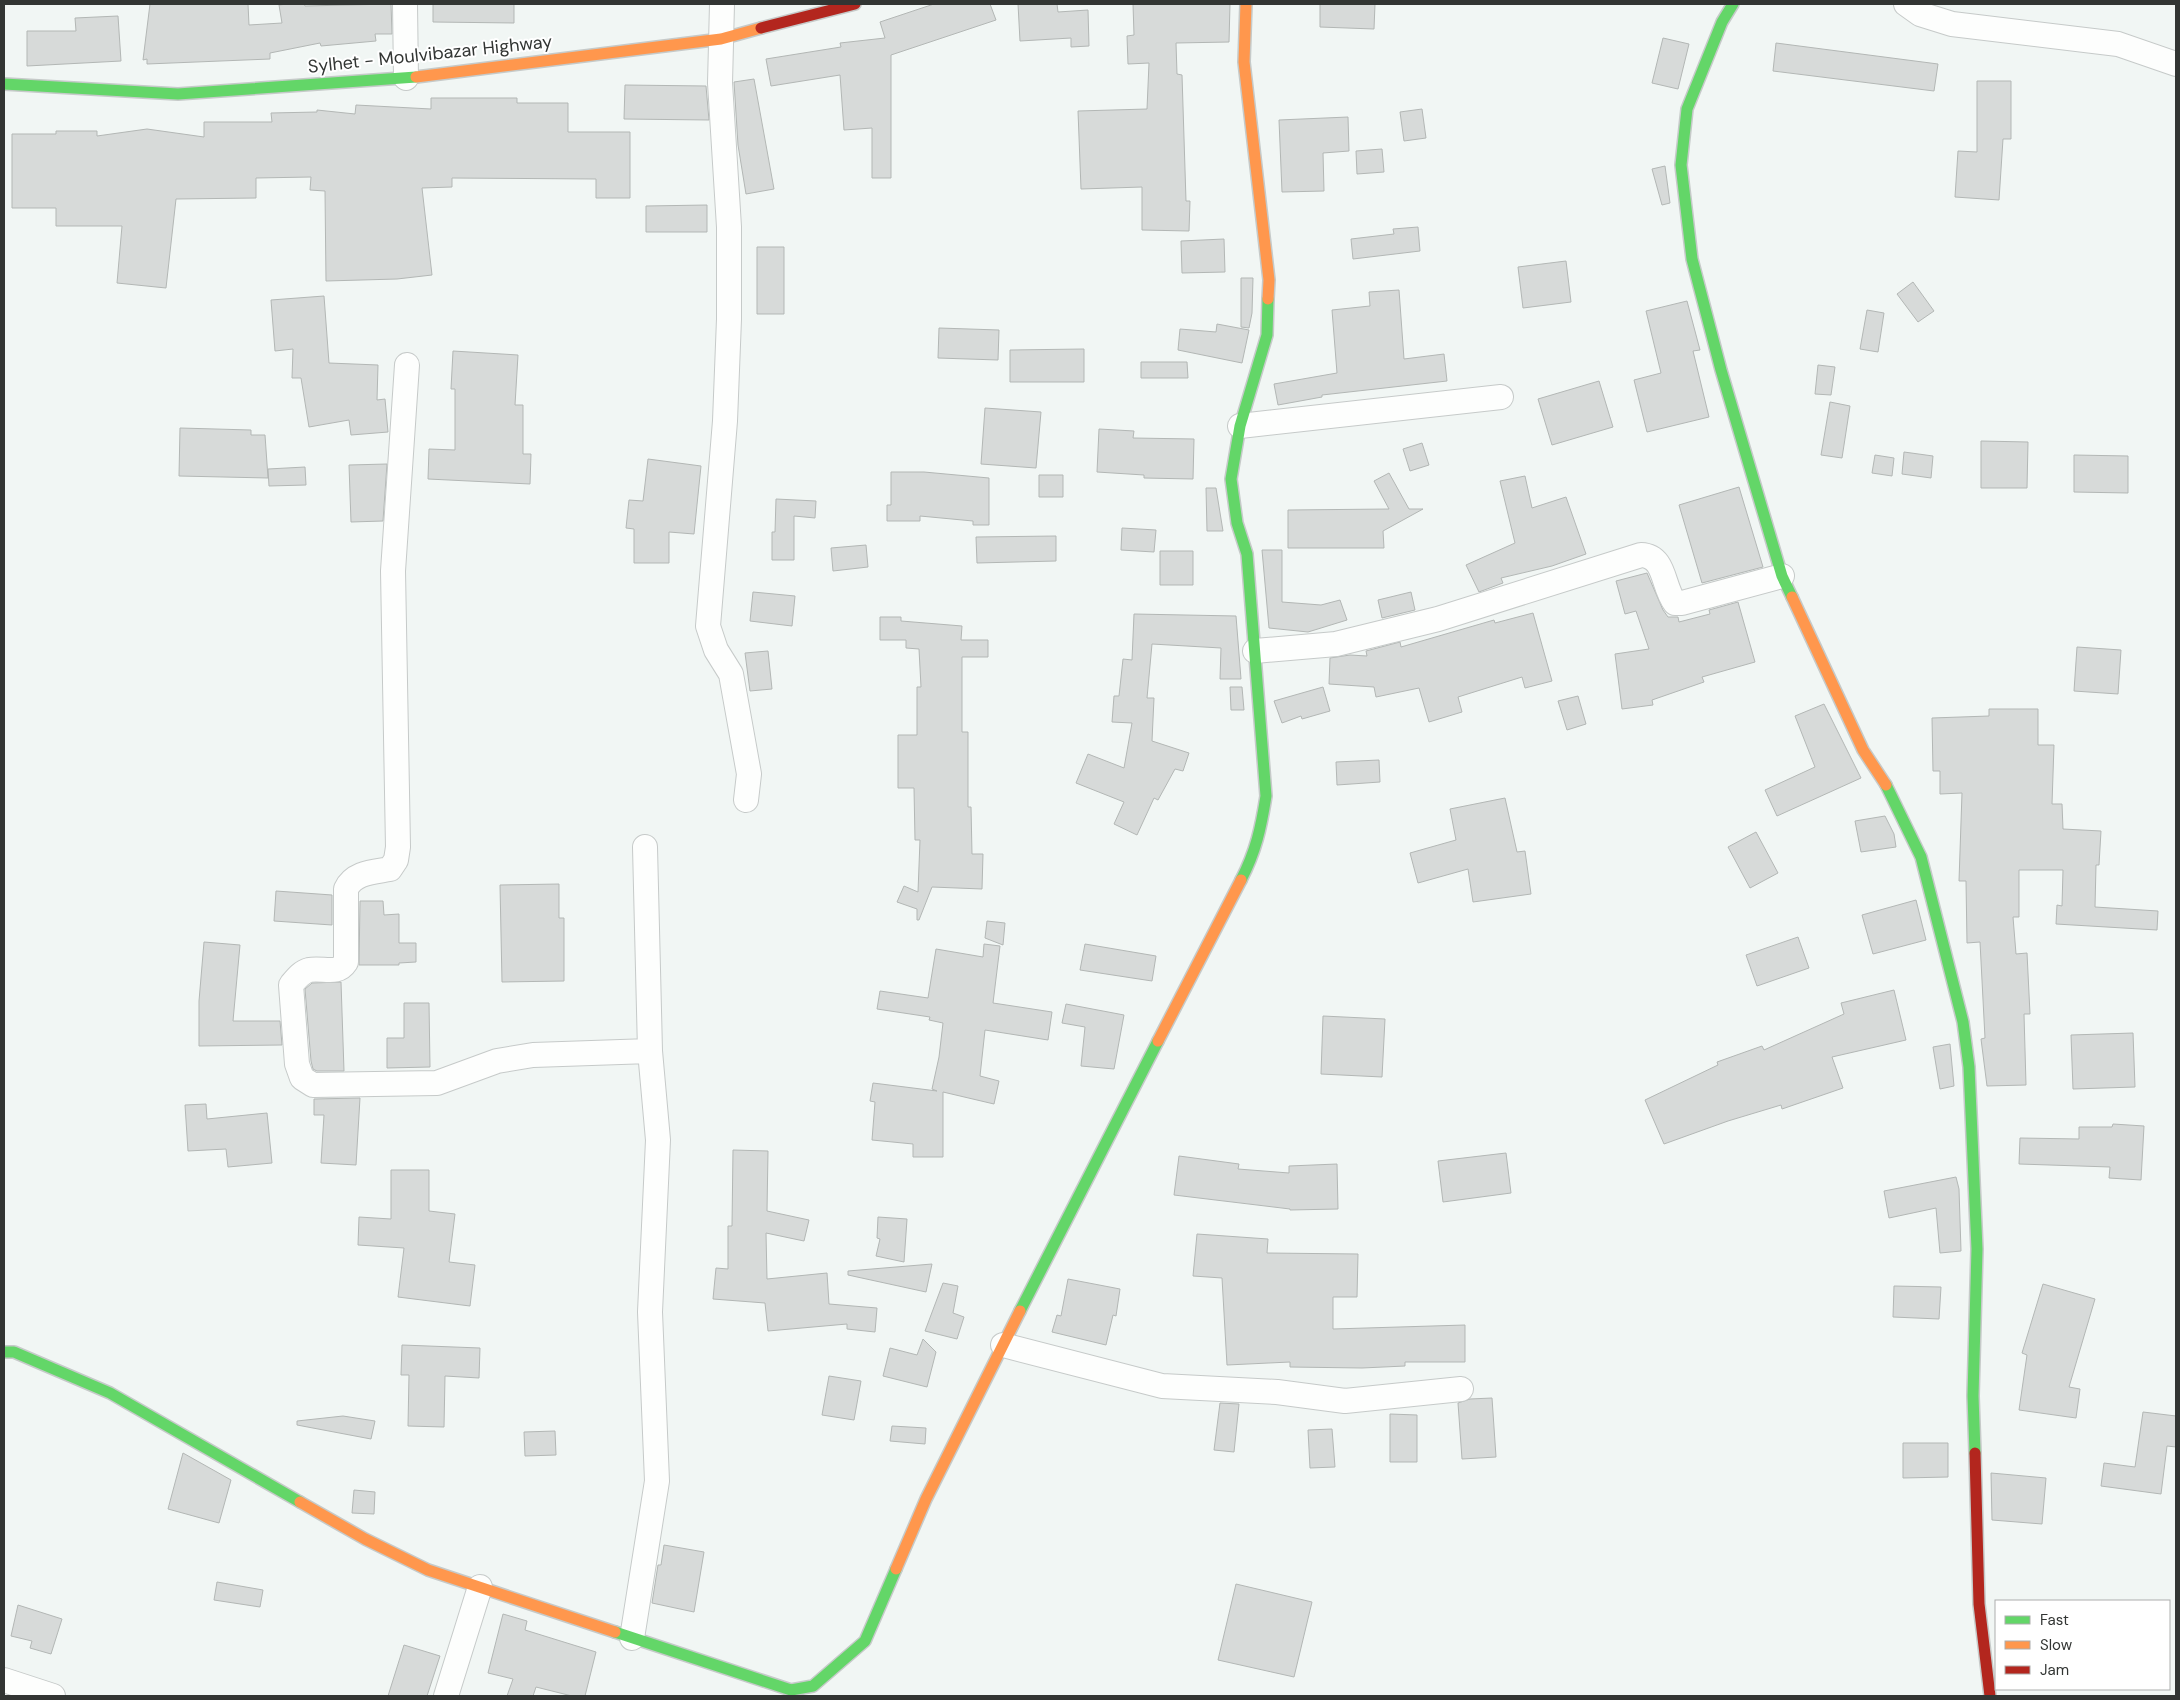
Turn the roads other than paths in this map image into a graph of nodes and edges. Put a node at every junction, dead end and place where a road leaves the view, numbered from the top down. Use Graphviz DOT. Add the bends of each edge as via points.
graph roads {
  1 [pos="405,4"];
  2 [pos="722,4"];
  3 [pos="855,4"];
  4 [pos="1246,4"];
  5 [pos="1734,4"];
  6 [pos="1906,4"];
  7 [pos="721,39"];
  8 [pos="2176,64"];
  9 [pos="406,78"];
  10 [pos="4,84"];
  11 [pos="407,365"];
  12 [pos="1501,397"];
  13 [pos="1240,426"];
  14 [pos="1782,576"];
  15 [pos="1255,651"];
  16 [pos="746,800"];
  17 [pos="645,846"];
  18 [pos="650,1051"];
  19 [pos="1002,1345"];
  20 [pos="4,1352"];
  21 [pos="1461,1389"];
  22 [pos="480,1587"];
  23 [pos="632,1638"];
  24 [pos="4,1680"];
  25 [pos="53,1696"];
  26 [pos="446,1696"];
  27 [pos="1990,1696"];
  1 -- 9 [label="street"];
  2 -- 7 [label="street"];
  3 -- 7 [label="main road, Sylhet - Moulvibazar Highway"];
  4 -- 13 [label="main road" via="1244,62 1269,280 1267,335"];
  5 -- 14 [label="main road" via="1722,22 1687,109 1681,165 1692,259"];
  6 -- 8 [label="street" via="1920,14 1952,24 2118,44"];
  7 -- 9 [label="main road, Sylhet - Moulvibazar Highway"];
  7 -- 16 [label="street" via="720,83 729,227 729,319 725,421 708,626 716,650 731,674 749,774"];
  9 -- 10 [label="main road, Sylhet - Moulvibazar Highway" via="178,94"];
  11 -- 18 [label="street" via="393,571 396,860 390,869 365,874 350,881 346,888 346,962 343,967 309,970 291,985 297,1064 302,1078 313,1085 437,1083 497,1061 533,1055"];
  12 -- 13 [label="street"];
  13 -- 15 [label="main road" via="1231,479 1237,523 1247,554"];
  14 -- 15 [label="street" via="1675,603 1658,562 1651,556 1640,556 1438,619 1345,642"];
  14 -- 27 [label="main road" via="1864,750 1892,792 1921,857 1963,1022 1969,1067 1977,1249 1973,1396 1979,1604"];
  15 -- 19 [label="main road" via="1266,796 1253,856"];
  17 -- 18 [label="street"];
  18 -- 23 [label="street" via="658,1140 650,1312 657,1481"];
  19 -- 21 [label="street" via="1162,1386 1277,1392 1345,1401"];
  19 -- 23 [label="main road" via="926,1499 865,1641 813,1686 791,1690"];
  20 -- 22 [label="main road" via="14,1352 110,1394 365,1539 428,1570"];
  22 -- 23 [label="main road"];
  22 -- 26 [label="street"];
  24 -- 25 [label="street"];
}
